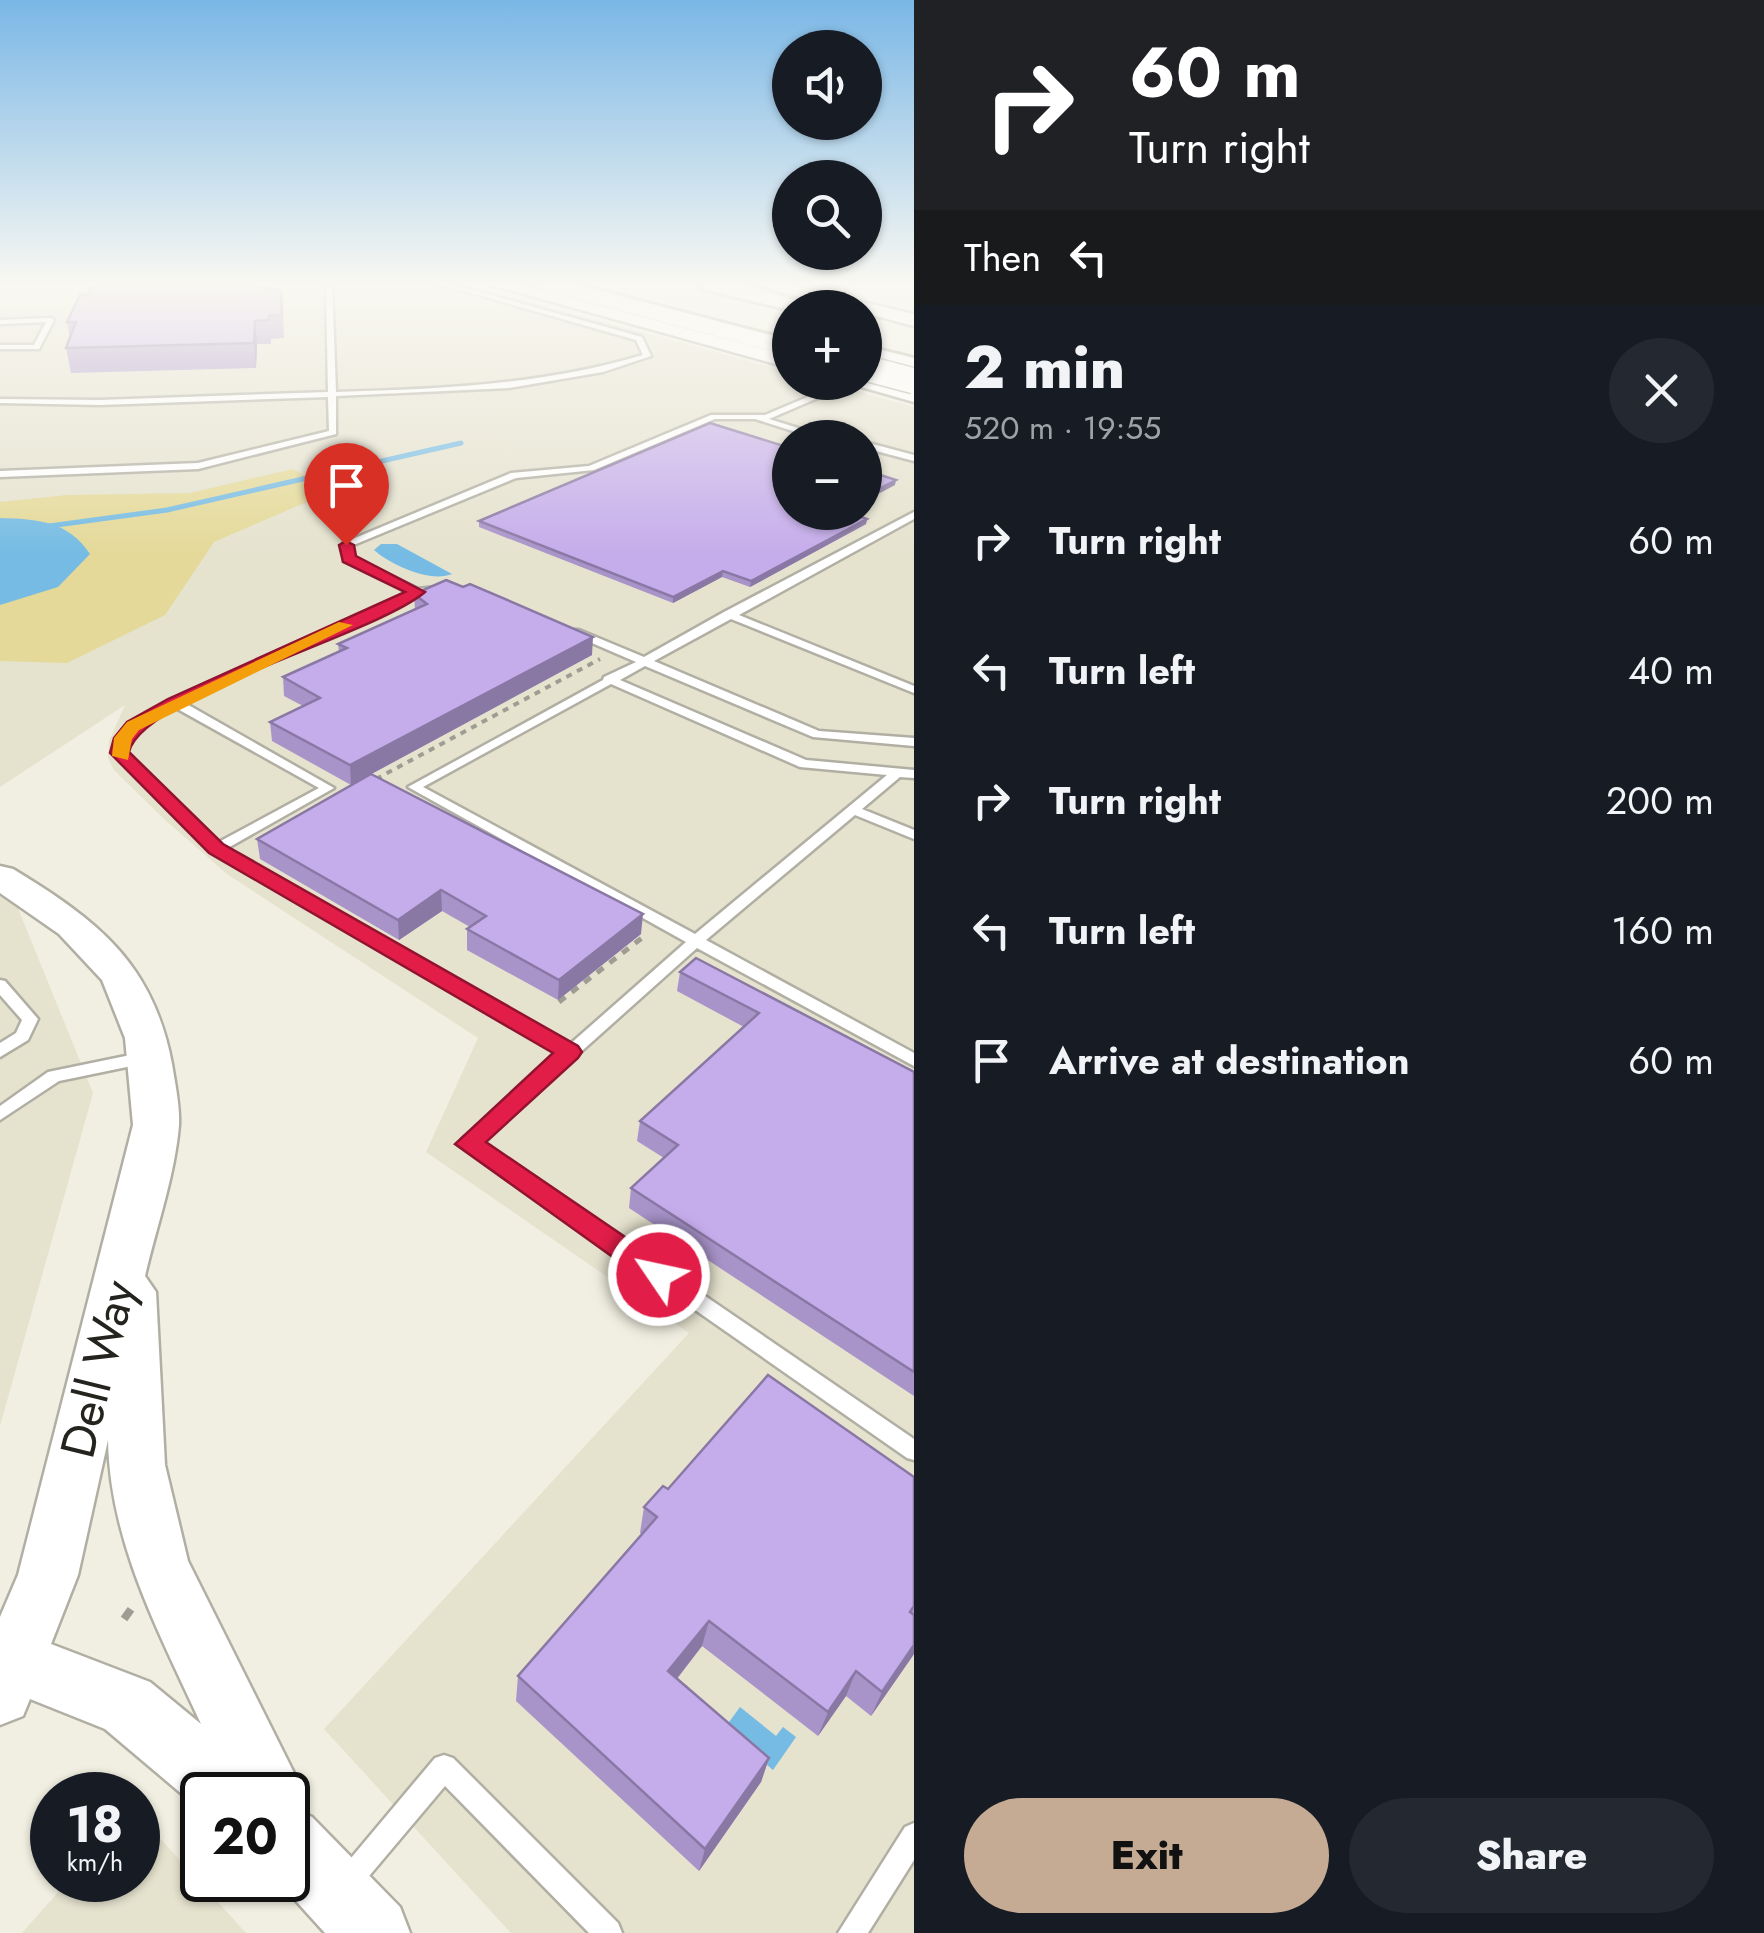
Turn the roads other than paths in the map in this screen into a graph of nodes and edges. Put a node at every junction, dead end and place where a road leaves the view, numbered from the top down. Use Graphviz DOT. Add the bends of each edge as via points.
graph roads {
  1 [pos="329,374"];
  2 [pos="572,374"];
  3 [pos="911,380"];
  4 [pos="882,381"];
  5 [pos="329,394"];
  6 [pos="807,400"];
  7 [pos="0,401"];
  8 [pos="753,417"];
  9 [pos="772,422"];
  10 [pos="882,449"];
  11 [pos="914,458"];
  12 [pos="0,474"];
  13 [pos="914,515"];
  14 [pos="447,589"];
  15 [pos="417,592"];
  16 [pos="728,614"];
  17 [pos="570,630"];
  18 [pos="641,660"];
  19 [pos="608,679"];
  20 [pos="914,690"];
  21 [pos="174,702"];
  22 [pos="914,742"];
  23 [pos="914,774"];
  24 [pos="895,775"];
  25 [pos="854,810"];
  26 [pos="914,835"];
  27 [pos="216,849"];
  28 [pos="7,889"];
  29 [pos="694,942"];
  30 [pos="0,985"];
  31 [pos="0,1051"];
  32 [pos="570,1052"];
  33 [pos="154,1056"];
  34 [pos="914,1060"];
  35 [pos="0,1114"];
  36 [pos="130,1238"];
  37 [pos="914,1451"];
  38 [pos="8,1678"];
  39 [pos="208,1772"];
  40 [pos="264,1772"];
  41 [pos="914,1836"];
  42 [pos="310,1856"];
  43 [pos="608,1933"];
  44 [pos="852,1933"];
  1 -- 5 [label="lane"];
  2 -- 5 [label="lane"];
  3 -- 4 [label="street"];
  5 -- 7 [label="lane"];
  5 -- 12 [label="lane" via="333,432 198,466"];
  6 -- 8 [label="lane"];
  8 -- 9 [label="lane"];
  8 -- 15 [label="lane" via="714,417 590,468 514,475 346,545 348,559"];
  10 -- 11 [label="lane"];
  13 -- 16 [label="lane"];
  14 -- 15 [label="lane"];
  15 -- 21 [label="lane"];
  16 -- 18 [label="lane"];
  16 -- 20 [label="lane"];
  17 -- 18 [label="lane"];
  18 -- 19 [label="lane"];
  18 -- 22 [label="lane" via="817,734"];
  19 -- 24 [label="lane" via="804,764"];
  19 -- 29 [label="lane" via="414,787"];
  21 -- 27 [label="lane" via="133,726 120,753"];
  21 -- 27 [label="lane" via="328,788"];
  23 -- 24 [label="lane"];
  24 -- 25 [label="lane"];
  25 -- 26 [label="lane"];
  25 -- 29 [label="lane"];
  27 -- 32 [label="lane"];
  28 -- 33 [label="street, Dell Way" via="72,922 113,963"];
  29 -- 32 [label="lane"];
  29 -- 34 [label="lane"];
  30 -- 31 [label="lane" via="30,1019 22,1036"];
  32 -- 37 [label="lane" via="468,1144"];
  33 -- 35 [label="lane" via="54,1076"];
  33 -- 36 [label="street, Dell Way" via="156,1124"];
  36 -- 38 [label="street, Dell Way" via="48,1575"];
  36 -- 40 [label="street" via="138,1465 159,1566"];
  38 -- 39 [label="street, Dell Way" via="127,1706"];
  41 -- 44 [label="lane"];
  42 -- 43 [label="lane" via="444,1767"];
}
